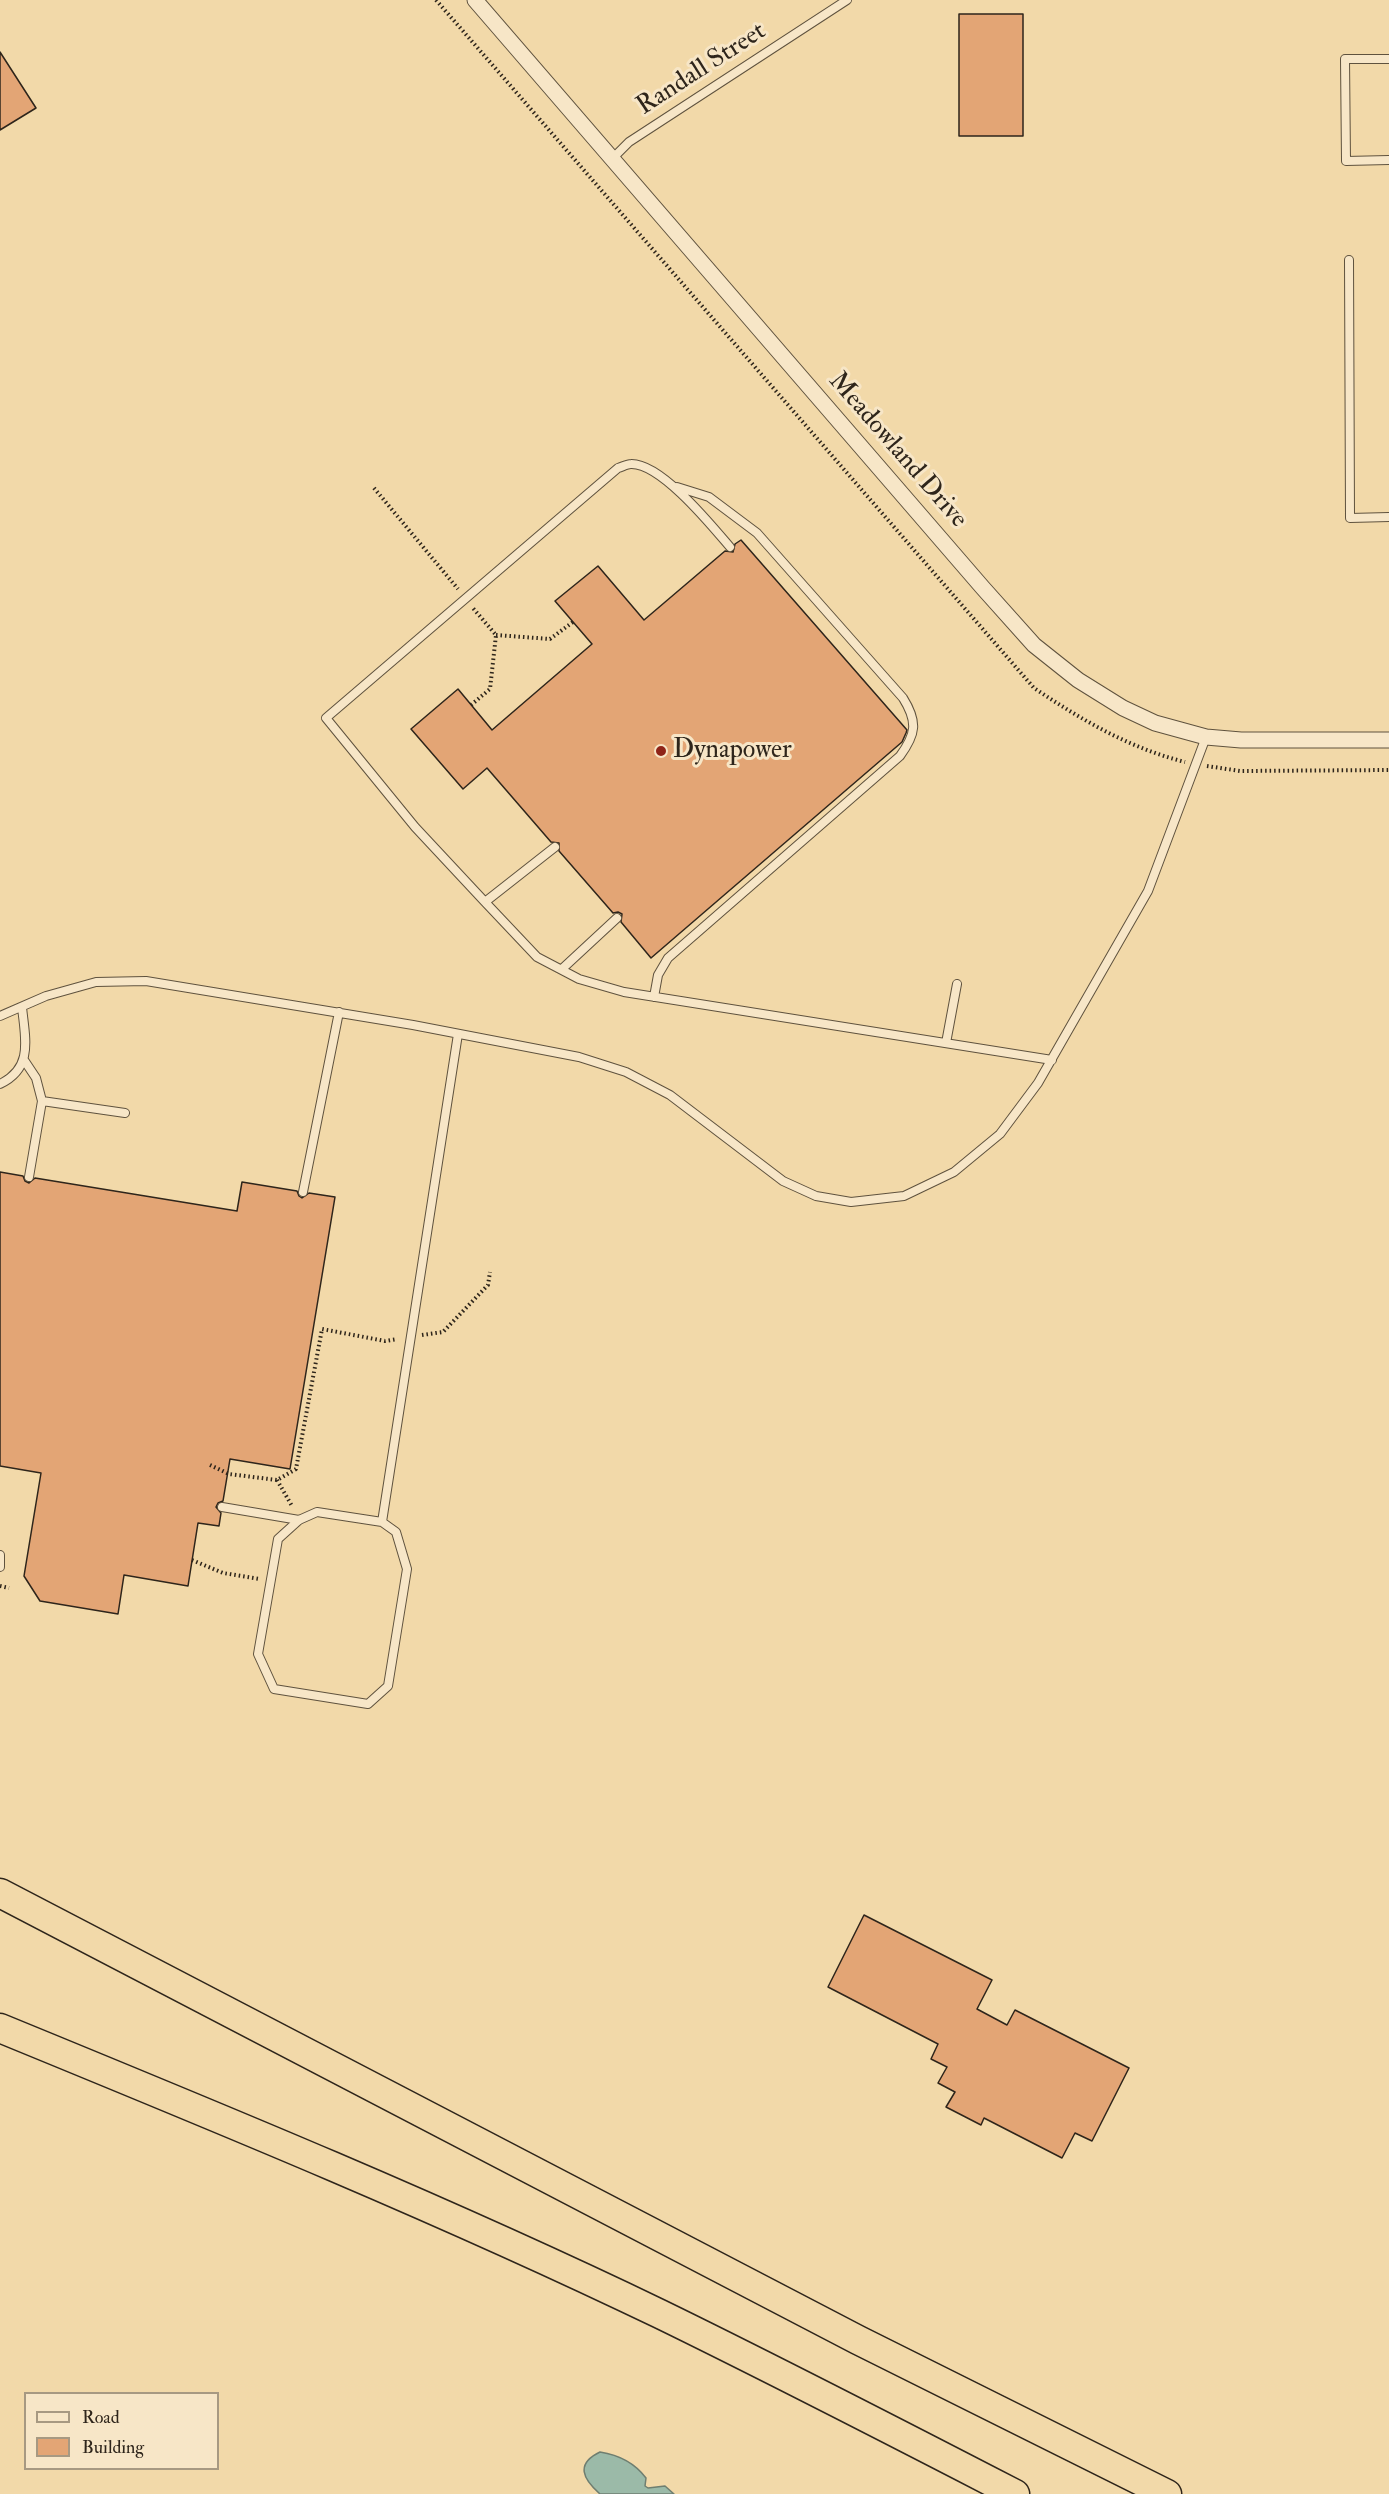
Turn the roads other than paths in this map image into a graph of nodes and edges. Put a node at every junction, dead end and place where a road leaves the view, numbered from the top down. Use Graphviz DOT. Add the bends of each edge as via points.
graph roads {
  1 [pos="475,0"];
  2 [pos="848,0"];
  3 [pos="1389,59"];
  4 [pos="612,159"];
  5 [pos="1389,160"];
  6 [pos="1350,260"];
  7 [pos="670,485"];
  8 [pos="1389,518"];
  9 [pos="730,547"];
  10 [pos="1206,737"];
  11 [pos="1389,740"];
  12 [pos="555,847"];
  13 [pos="485,902"];
  14 [pos="617,918"];
  15 [pos="562,969"];
  16 [pos="957,984"];
  17 [pos="654,997"];
  18 [pos="22,1007"];
  19 [pos="339,1012"];
  20 [pos="0,1016"];
  21 [pos="458,1034"];
  22 [pos="946,1043"];
  23 [pos="1052,1059"];
  24 [pos="24,1060"];
  25 [pos="0,1084"];
  26 [pos="42,1101"];
  27 [pos="125,1113"];
  28 [pos="29,1177"];
  29 [pos="303,1192"];
  30 [pos="222,1507"];
  31 [pos="300,1520"];
  32 [pos="382,1522"];
  33 [pos="0,1555"];
  34 [pos="0,1567"];
  35 [pos="0,1893"];
  36 [pos="0,2028"];
  37 [pos="1015,2494"];
  38 [pos="1167,2494"];
  1 -- 4 [label="street, Meadowland Drive"];
  2 -- 4 [label="lane, Randall Street" via="629,142"];
  3 -- 5 [label="lane" via="1345,59 1346,161"];
  4 -- 10 [label="street, Meadowland Drive" via="1034,645 1077,680 1123,708 1155,723"];
  6 -- 8 [label="lane" via="1350,518"];
  7 -- 9 [label="lane" via="692,502"];
  7 -- 13 [label="lane" via="644,466 630,464 618,468 326,718 415,827"];
  7 -- 17 [label="lane" via="709,497 757,534 903,698 912,713 914,727 911,741 900,756 668,958 658,975"];
  10 -- 11 [label="street, Meadowland Drive"];
  10 -- 23 [label="lane" via="1148,891"];
  12 -- 13 [label="lane"];
  13 -- 15 [label="lane" via="537,957"];
  14 -- 15 [label="lane"];
  15 -- 17 [label="lane" via="579,979"];
  16 -- 22 [label="lane"];
  17 -- 22 [label="lane"];
  18 -- 19 [label="lane" via="96,982 146,981"];
  18 -- 20 [label="lane"];
  18 -- 24 [label="lane"];
  19 -- 21 [label="lane"];
  19 -- 29 [label="lane"];
  21 -- 23 [label="lane" via="579,1057 626,1072 670,1095 783,1181 816,1196 851,1202 904,1196 954,1172 1000,1134"];
  21 -- 32 [label="lane"];
  22 -- 23 [label="lane"];
  24 -- 25 [label="lane" via="16,1075"];
  24 -- 26 [label="lane" via="36,1078"];
  26 -- 27 [label="lane"];
  26 -- 28 [label="lane"];
  30 -- 31 [label="lane"];
  31 -- 32 [label="lane" via="316,1512"];
  31 -- 32 [label="lane" via="278,1539 258,1654 273,1689 368,1704 388,1686 407,1569 396,1532"];
  33 -- 34 [label="lane"];
  35 -- 38 [label="highway" via="858,2340"];
  36 -- 37 [label="highway" via="265,2136 590,2282"];
}
